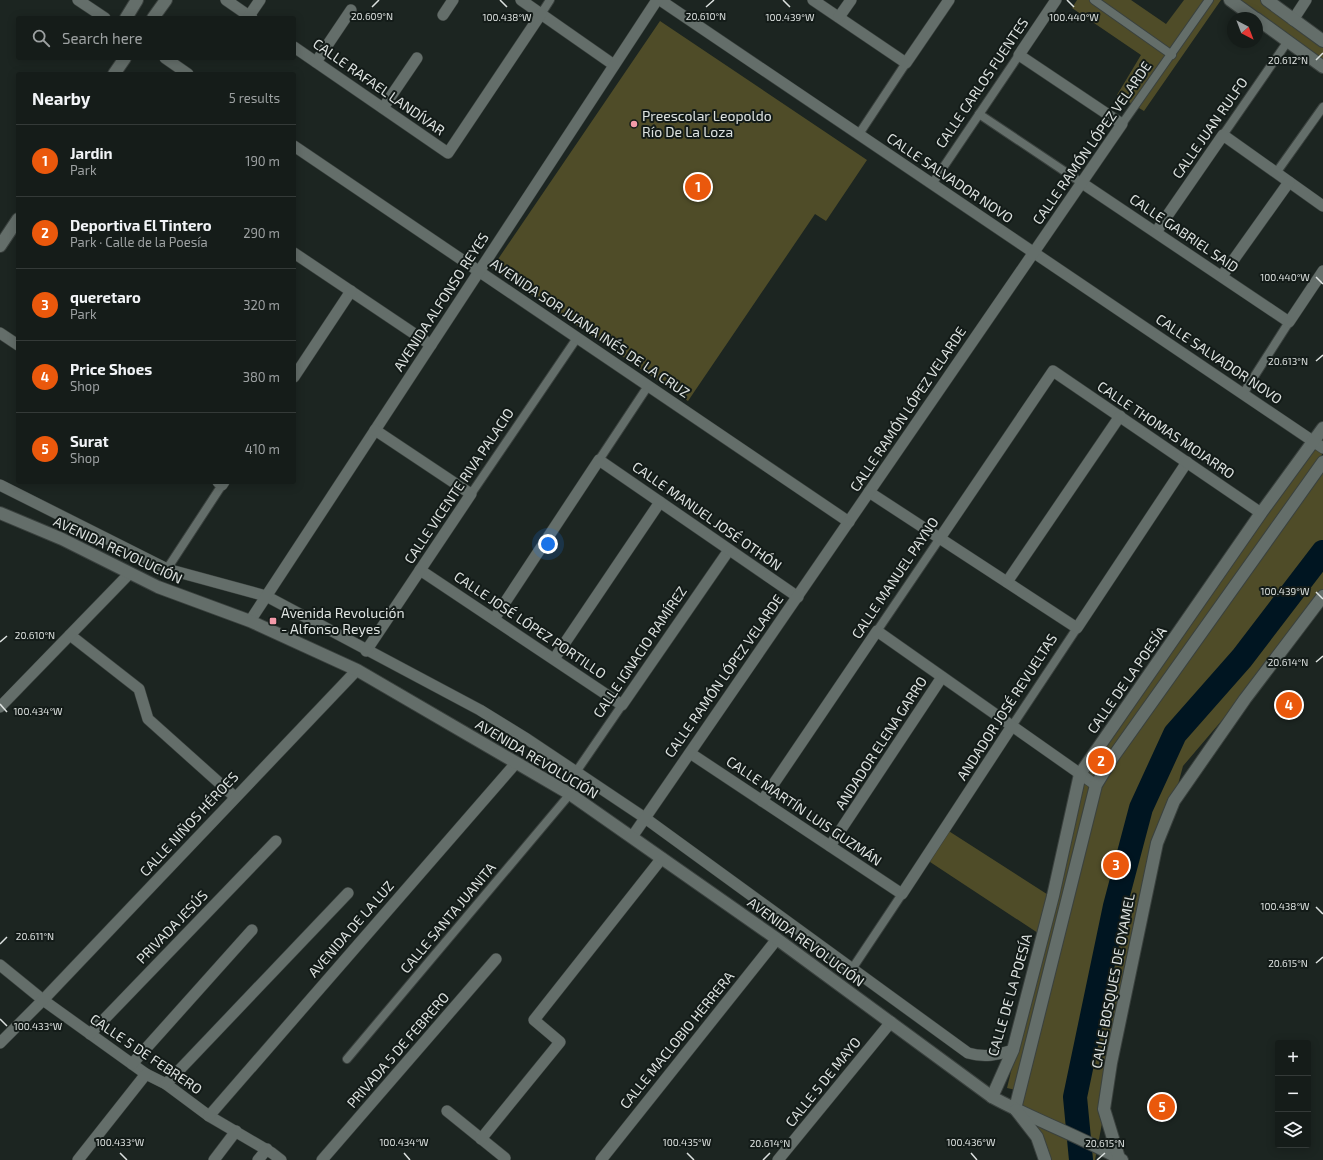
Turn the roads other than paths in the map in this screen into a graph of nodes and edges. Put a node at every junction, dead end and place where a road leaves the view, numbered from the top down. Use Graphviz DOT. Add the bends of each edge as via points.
graph roads {
  1 [pos="78,0"];
  2 [pos="138,0"];
  3 [pos="166,0"];
  4 [pos="226,0"];
  5 [pos="260,0"];
  6 [pos="453,0"];
  7 [pos="521,0"];
  8 [pos="550,0"];
  9 [pos="658,0"];
  10 [pos="813,0"];
  11 [pos="850,0"];
  12 [pos="949,0"];
  13 [pos="1056,0"];
  14 [pos="1094,0"];
  15 [pos="1209,0"];
  16 [pos="1230,0"];
  17 [pos="1267,0"];
  18 [pos="1306,0"];
  19 [pos="351,10"];
  20 [pos="1246,12"];
  21 [pos="541,14"];
  22 [pos="443,15"];
  23 [pos="102,16"];
  24 [pos="127,16"];
  25 [pos="154,16"];
  26 [pos="250,16"];
  27 [pos="252,16"];
  28 [pos="839,17"];
  29 [pos="1293,20"];
  30 [pos="1263,24"];
  31 [pos="1288,41"];
  32 [pos="1323,41"];
  33 [pos="296,48"];
  34 [pos="1019,55"];
  35 [pos="1172,55"];
  36 [pos="417,58"];
  37 [pos="124,60"];
  38 [pos="168,60"];
  39 [pos="316,62"];
  40 [pos="906,63"];
  41 [pos="614,65"];
  42 [pos="1323,67"];
  43 [pos="115,72"];
  44 [pos="185,72"];
  45 [pos="1323,107"];
  46 [pos="383,108"];
  47 [pos="979,114"];
  48 [pos="1122,124"];
  49 [pos="859,134"];
  50 [pos="1223,135"];
  51 [pos="296,147"];
  52 [pos="1276,173"];
  53 [pos="1289,182"];
  54 [pos="1082,183"];
  55 [pos="932,184"];
  56 [pos="1323,206"];
  57 [pos="16,222"];
  58 [pos="1156,232"];
  59 [pos="0,246"];
  60 [pos="1034,252"];
  61 [pos="296,254"];
  62 [pos="479,271"];
  63 [pos="1323,271"];
  64 [pos="1222,276"];
  65 [pos="351,291"];
  66 [pos="1289,322"];
  67 [pos="0,333"];
  68 [pos="577,338"];
  69 [pos="16,344"];
  70 [pos="430,345"];
  71 [pos="1053,371"];
  72 [pos="296,374"];
  73 [pos="648,386"];
  74 [pos="1243,394"];
  75 [pos="1120,416"];
  76 [pos="1323,428"];
  77 [pos="375,430"];
  78 [pos="1318,445"];
  79 [pos="599,460"];
  80 [pos="1187,462"];
  81 [pos="1323,462"];
  82 [pos="220,484"];
  83 [pos="0,485"];
  84 [pos="869,492"];
  85 [pos="471,494"];
  86 [pos="660,502"];
  87 [pos="0,513"];
  88 [pos="1261,513"];
  89 [pos="849,522"];
  90 [pos="940,538"];
  91 [pos="728,550"];
  92 [pos="167,569"];
  93 [pos="420,570"];
  94 [pos="130,572"];
  95 [pos="1007,582"];
  96 [pos="266,596"];
  97 [pos="1323,596"];
  98 [pos="798,597"];
  99 [pos="494,619"];
  100 [pos="250,620"];
  101 [pos="1077,628"];
  102 [pos="877,630"];
  103 [pos="70,634"];
  104 [pos="366,651"];
  105 [pos="554,659"];
  106 [pos="357,670"];
  107 [pos="942,677"];
  108 [pos="622,705"];
  109 [pos="0,707"];
  110 [pos="1012,726"];
  111 [pos="690,753"];
  112 [pos="516,763"];
  113 [pos="576,772"];
  114 [pos="1080,774"];
  115 [pos="1096,785"];
  116 [pos="570,794"];
  117 [pos="235,797"];
  118 [pos="762,801"];
  119 [pos="645,818"];
  120 [pos="632,837"];
  121 [pos="276,841"];
  122 [pos="830,846"];
  123 [pos="662,858"];
  124 [pos="348,893"];
  125 [pos="902,894"];
  126 [pos="252,930"];
  127 [pos="777,939"];
  128 [pos="496,959"];
  129 [pos="0,965"];
  130 [pos="852,969"];
  131 [pos="43,1000"];
  132 [pos="891,1022"];
  133 [pos="90,1034"];
  134 [pos="0,1043"];
  135 [pos="1013,1050"];
  136 [pos="347,1059"];
  137 [pos="132,1064"];
  138 [pos="146,1074"];
  139 [pos="166,1084"];
  140 [pos="992,1097"];
  141 [pos="1015,1109"];
  142 [pos="447,1111"];
  143 [pos="209,1116"];
  144 [pos="236,1131"];
  145 [pos="481,1139"];
  146 [pos="267,1149"];
  147 [pos="505,1158"];
  148 [pos="1118,1158"];
  149 [pos="78,1160"];
  150 [pos="214,1160"];
  151 [pos="258,1160"];
  152 [pos="281,1160"];
  153 [pos="322,1160"];
  154 [pos="601,1160"];
  155 [pos="778,1160"];
  156 [pos="1045,1160"];
  1 -- 23 [label="street"];
  2 -- 24 [label="main road"];
  3 -- 25 [label="main road"];
  4 -- 26 [label="street"];
  5 -- 27 [label="street"];
  6 -- 22 [label="street"];
  7 -- 21 [label="street"];
  8 -- 21 [label="street"];
  9 -- 41 [label="street, AVENIDA ALFONSO REYES"];
  9 -- 49 [label="street, CALLE SALVADOR NOVO"];
  10 -- 28 [label="street"];
  11 -- 28 [label="street"];
  12 -- 40 [label="street"];
  13 -- 34 [label="street, CALLE CARLOS FUENTES"];
  14 -- 35 [label="street"];
  15 -- 35 [label="street, CALLE RAMÓN LÓPEZ VELARDE"];
  16 -- 20 [label="main road"];
  17 -- 29 [label="main road"];
  18 -- 29 [label="street"];
  19 -- 39 [label="street"];
  21 -- 41 [label="street"];
  21 -- 46 [label="street, CALLE RAFAEL LANDÍVAR" via="448,153"];
  28 -- 40 [label="street"];
  29 -- 32 [label="main road"];
  30 -- 31 [label="main road"];
  31 -- 42 [label="main road"];
  31 -- 50 [label="street, CALLE JUAN RULFO"];
  33 -- 39 [label="street, CALLE RAFAEL LANDÍVAR"];
  34 -- 47 [label="street, CALLE CARLOS FUENTES"];
  34 -- 48 [label="street"];
  35 -- 48 [label="street, CALLE RAMÓN LÓPEZ VELARDE"];
  36 -- 46 [label="street"];
  37 -- 43 [label="main road"];
  38 -- 44 [label="street"];
  39 -- 46 [label="street, CALLE RAFAEL LANDÍVAR"];
  40 -- 49 [label="street"];
  41 -- 62 [label="street, AVENIDA ALFONSO REYES"];
  45 -- 52 [label="street"];
  47 -- 54 [label="street"];
  47 -- 55 [label="street, CALLE CARLOS FUENTES"];
  48 -- 54 [label="street, CALLE RAMÓN LÓPEZ VELARDE"];
  49 -- 55 [label="street, CALLE SALVADOR NOVO"];
  50 -- 52 [label="street"];
  50 -- 58 [label="street, CALLE JUAN RULFO"];
  51 -- 62 [label="street, AVENIDA SOR JUANA INÉS DE LA CRUZ"];
  52 -- 53 [label="street"];
  53 -- 56 [label="street"];
  53 -- 64 [label="street"];
  54 -- 58 [label="street, CALLE GABRIEL SAID"];
  54 -- 60 [label="street, CALLE RAMÓN LÓPEZ VELARDE"];
  55 -- 60 [label="street, CALLE SALVADOR NOVO"];
  57 -- 59 [label="main road"];
  58 -- 64 [label="street, CALLE GABRIEL SAID"];
  60 -- 74 [label="street, CALLE SALVADOR NOVO"];
  60 -- 84 [label="street, CALLE RAMÓN LÓPEZ VELARDE"];
  61 -- 65 [label="street"];
  62 -- 68 [label="street, AVENIDA SOR JUANA INÉS DE LA CRUZ"];
  62 -- 70 [label="street, AVENIDA ALFONSO REYES"];
  63 -- 66 [label="street"];
  64 -- 66 [label="street, CALLE GABRIEL SAID"];
  65 -- 70 [label="street"];
  65 -- 72 [label="street"];
  66 -- 74 [label="street"];
  67 -- 69 [label="street"];
  68 -- 73 [label="street, AVENIDA SOR JUANA INÉS DE LA CRUZ"];
  68 -- 85 [label="street, CALLE VICENTE RIVA PALACIO"];
  70 -- 77 [label="street, AVENIDA ALFONSO REYES"];
  71 -- 75 [label="street, CALLE THOMAS MOJARRO"];
  71 -- 90 [label="street, CALLE MANUEL PAYNO"];
  73 -- 79 [label="street"];
  73 -- 89 [label="street, AVENIDA SOR JUANA INÉS DE LA CRUZ"];
  74 -- 78 [label="street, CALLE SALVADOR NOVO"];
  75 -- 80 [label="street, CALLE THOMAS MOJARRO"];
  75 -- 95 [label="street"];
  76 -- 78 [label="main road, CALLE DE LA POESÍA"];
  77 -- 85 [label="street"];
  77 -- 96 [label="street, AVENIDA ALFONSO REYES"];
  78 -- 88 [label="main road, CALLE DE LA POESÍA"];
  79 -- 86 [label="street, CALLE MANUEL JOSÉ OTHÓN"];
  79 -- 99 [label="street"];
  80 -- 88 [label="street, CALLE THOMAS MOJARRO"];
  80 -- 101 [label="street, ANDADOR JOSÉ REVUELTAS"];
  81 -- 115 [label="main road" via="1113,757"];
  82 -- 92 [label="street"];
  83 -- 92 [label="street, AVENIDA REVOLUCIÓN"];
  84 -- 89 [label="street, CALLE RAMÓN LÓPEZ VELARDE"];
  84 -- 90 [label="street"];
  85 -- 93 [label="street, CALLE VICENTE RIVA PALACIO"];
  86 -- 91 [label="street, CALLE MANUEL JOSÉ OTHÓN"];
  86 -- 105 [label="street"];
  87 -- 94 [label="main road, AVENIDA REVOLUCIÓN"];
  88 -- 114 [label="main road, CALLE DE LA POESÍA"];
  89 -- 98 [label="street, CALLE RAMÓN LÓPEZ VELARDE"];
  90 -- 95 [label="street"];
  90 -- 102 [label="street, CALLE MANUEL PAYNO"];
  91 -- 98 [label="street, CALLE MANUEL JOSÉ OTHÓN"];
  91 -- 108 [label="street, CALLE IGNACIO RAMÍREZ"];
  92 -- 96 [label="street, AVENIDA REVOLUCIÓN"];
  93 -- 99 [label="street, CALLE JOSÉ LÓPEZ PORTILLO"];
  93 -- 104 [label="street, CALLE VICENTE RIVA PALACIO"];
  94 -- 100 [label="main road, AVENIDA REVOLUCIÓN" via="158,587"];
  94 -- 103 [label="street"];
  95 -- 101 [label="street"];
  96 -- 100 [label="street, AVENIDA ALFONSO REYES"];
  96 -- 104 [label="street, AVENIDA REVOLUCIÓN"];
  97 -- 148 [label="main road, CALLE BOSQUES DE OYAMEL" via="1245,699 1174,801 1157,843 1111,1063 1104,1109"];
  98 -- 111 [label="street, CALLE RAMÓN LÓPEZ VELARDE"];
  99 -- 105 [label="street, CALLE JOSÉ LÓPEZ PORTILLO"];
  100 -- 106 [label="main road, AVENIDA REVOLUCIÓN"];
  101 -- 110 [label="street, ANDADOR JOSÉ REVUELTAS"];
  102 -- 107 [label="street"];
  102 -- 118 [label="street, CALLE MANUEL PAYNO"];
  103 -- 109 [label="street"];
  103 -- 117 [label="street" via="139,689 148,719"];
  104 -- 113 [label="street, AVENIDA REVOLUCIÓN" via="480,710"];
  105 -- 108 [label="street, CALLE JOSÉ LÓPEZ PORTILLO"];
  106 -- 112 [label="main road, AVENIDA REVOLUCIÓN"];
  106 -- 117 [label="street, CALLE NIÑOS HÉROES"];
  107 -- 110 [label="street"];
  107 -- 122 [label="street, ANDADOR ELENA GARRO"];
  108 -- 113 [label="street, CALLE IGNACIO RAMÍREZ"];
  110 -- 114 [label="street"];
  110 -- 125 [label="street, ANDADOR JOSÉ REVUELTAS"];
  111 -- 118 [label="street, CALLE MARTÍN LUIS GUZMÁN"];
  111 -- 119 [label="street, CALLE RAMÓN LÓPEZ VELARDE"];
  112 -- 116 [label="main road, AVENIDA REVOLUCIÓN"];
  112 -- 143 [label="street, AVENIDA DE LA LUZ"];
  113 -- 119 [label="street, AVENIDA REVOLUCIÓN"];
  114 -- 115 [label="street"];
  114 -- 135 [label="main road, CALLE DE LA POESÍA"];
  115 -- 141 [label="main road"];
  116 -- 120 [label="main road, AVENIDA REVOLUCIÓN"];
  116 -- 136 [label="street, CALLE SANTA JUANITA"];
  117 -- 131 [label="street, CALLE NIÑOS HÉROES"];
  118 -- 122 [label="street, CALLE MARTÍN LUIS GUZMÁN"];
  119 -- 120 [label="street, CALLE RAMÓN LÓPEZ VELARDE"];
  119 -- 130 [label="street, AVENIDA REVOLUCIÓN"];
  120 -- 123 [label="main road, AVENIDA REVOLUCIÓN"];
  121 -- 133 [label="street, PRIVADA JESÚS"];
  122 -- 125 [label="street, CALLE MARTÍN LUIS GUZMÁN"];
  123 -- 127 [label="main road, AVENIDA REVOLUCIÓN"];
  123 -- 145 [label="street" via="534,1020 560,1042"];
  124 -- 139 [label="street"];
  125 -- 130 [label="street, ANDADOR JOSÉ REVUELTAS"];
  126 -- 137 [label="street"];
  127 -- 132 [label="main road, AVENIDA REVOLUCIÓN"];
  127 -- 154 [label="street, CALLE MACLOBIO HERRERA"];
  128 -- 153 [label="street, PRIVADA 5 DE FEBRERO"];
  129 -- 131 [label="street, CALLE 5 DE FEBRERO"];
  130 -- 135 [label="street, AVENIDA REVOLUCIÓN" via="968,1052 991,1057"];
  131 -- 133 [label="street, CALLE 5 DE FEBRERO"];
  131 -- 134 [label="street, CALLE NIÑOS HÉROES"];
  132 -- 140 [label="main road, AVENIDA REVOLUCIÓN"];
  132 -- 155 [label="street, CALLE 5 DE MAYO"];
  133 -- 137 [label="street, CALLE 5 DE FEBRERO"];
  135 -- 140 [label="main road, CALLE DE LA POESÍA"];
  137 -- 138 [label="street, CALLE 5 DE FEBRERO"];
  138 -- 139 [label="street, CALLE 5 DE FEBRERO"];
  138 -- 149 [label="street"];
  139 -- 143 [label="street, CALLE 5 DE FEBRERO"];
  140 -- 141 [label="main road, AVENIDA REVOLUCIÓN"];
  141 -- 148 [label="main road, AVENIDA REVOLUCIÓN"];
  141 -- 156 [label="main road, AVENIDA REVOLUCIÓN" via="1037,1137"];
  142 -- 145 [label="street"];
  143 -- 144 [label="street, CALLE 5 DE FEBRERO"];
  144 -- 146 [label="street, CALLE 5 DE FEBRERO"];
  144 -- 150 [label="street"];
  145 -- 147 [label="street"];
  146 -- 151 [label="street"];
  146 -- 152 [label="street, CALLE 5 DE FEBRERO"];
}
